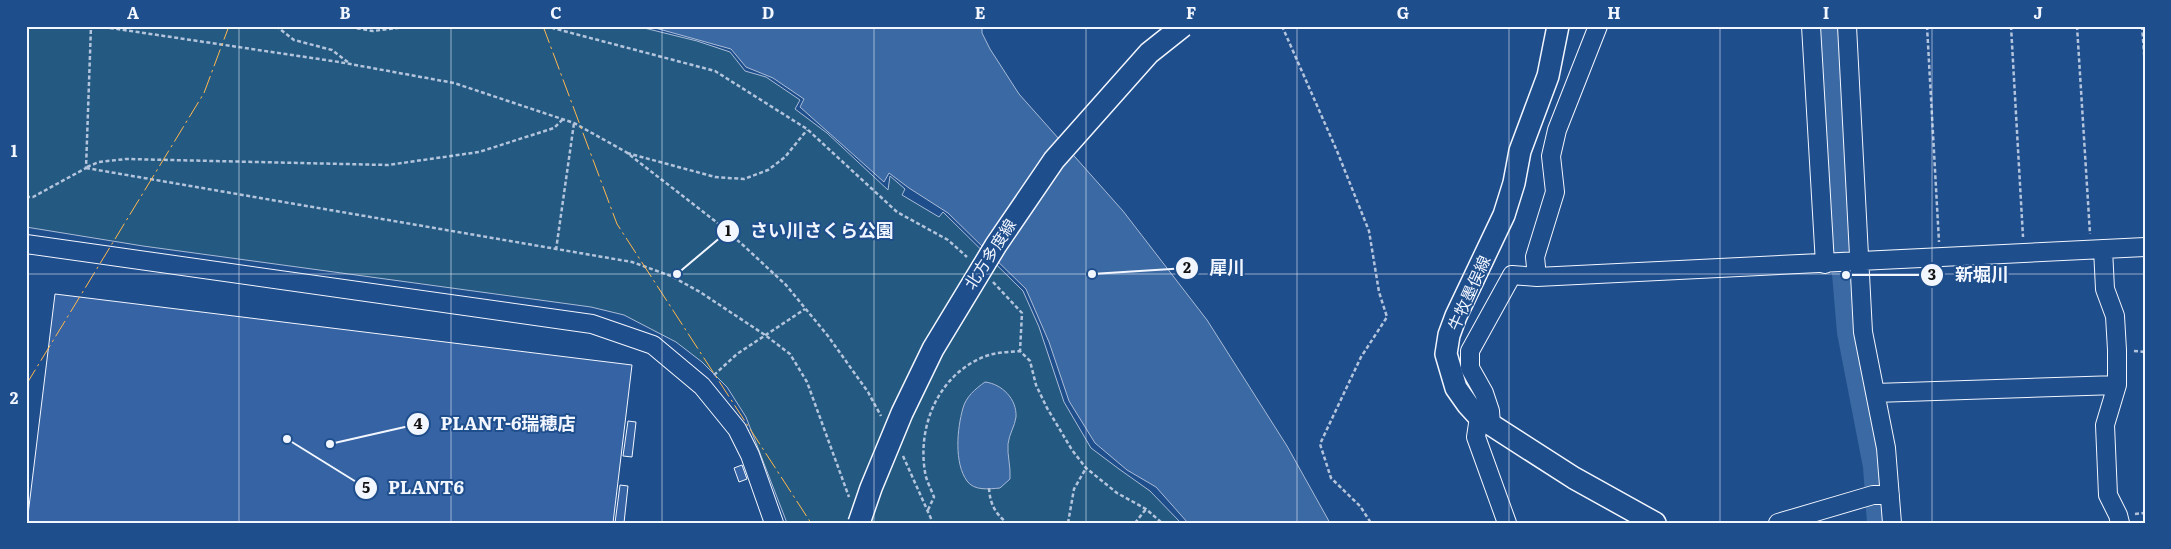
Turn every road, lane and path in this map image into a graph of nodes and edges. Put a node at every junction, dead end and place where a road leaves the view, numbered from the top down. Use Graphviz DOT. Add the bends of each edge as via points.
graph roads {
  1 [pos="91,26"];
  2 [pos="96,26"];
  3 [pos="276,26"];
  4 [pos="344,26"];
  5 [pos="413,26"];
  6 [pos="545,26"];
  7 [pos="1182,26"];
  8 [pos="1282,26"];
  9 [pos="1558,26"];
  10 [pos="1598,26"];
  11 [pos="1811,26"];
  12 [pos="1847,26"];
  13 [pos="1927,26"];
  14 [pos="2011,26"];
  15 [pos="2077,26"];
  16 [pos="2142,26"];
  17 [pos="350,64"];
  18 [pos="2145,66"];
  19 [pos="563,120"];
  20 [pos="574,124"];
  21 [pos="807,129"];
  22 [pos="626,152"];
  23 [pos="86,168"];
  24 [pos="26,198"];
  25 [pos="26,244"];
  26 [pos="2145,247"];
  27 [pos="556,250"];
  28 [pos="2097,250"];
  29 [pos="2024,253"];
  30 [pos="1940,258"];
  31 [pos="970,260"];
  32 [pos="1844,263"];
  33 [pos="1538,277"];
  34 [pos="991,280"];
  35 [pos="805,309"];
  36 [pos="765,335"];
  37 [pos="1020,351"];
  38 [pos="2117,385"];
  39 [pos="702,386"];
  40 [pos="1875,393"];
  41 [pos="1485,421"];
  42 [pos="885,423"];
  43 [pos="902,455"];
  44 [pos="1086,468"];
  45 [pos="989,488"];
  46 [pos="1883,495"];
  47 [pos="849,497"];
  48 [pos="1146,509"];
  49 [pos="928,511"];
  50 [pos="774,523"];
  51 [pos="859,523"];
  52 [pos="933,523"];
  53 [pos="977,523"];
  54 [pos="985,523"];
  55 [pos="1007,523"];
  56 [pos="1068,523"];
  57 [pos="1135,523"];
  58 [pos="1162,523"];
  59 [pos="1371,523"];
  60 [pos="1507,523"];
  61 [pos="1655,523"];
  62 [pos="1778,523"];
  63 [pos="1892,523"];
  64 [pos="2120,523"];
  1 -- 23 [label="path"];
  2 -- 17 [label="path"];
  3 -- 17 [label="path" via="294,40 332,50"];
  4 -- 5 [label="path" via="373,31"];
  6 -- 21 [label="path" via="715,71"];
  7 -- 51 [label="main road, 北方多度線, bridge" via="1149,53 1054,160 996,245 952,315 906,405 870,488"];
  8 -- 59 [label="path" via="1338,151 1369,232 1379,292 1387,317 1360,357 1320,444 1332,478 1360,506"];
  9 -- 41 [label="main road, 牛牧墨俣線" via="1548,76 1520,151 1504,216 1449,335 1446,354 1456,388"];
  10 -- 33 [label="street" via="1557,130 1551,156 1555,192 1535,257"];
  11 -- 32 [label="street"];
  12 -- 32 [label="street"];
  13 -- 30 [label="path"];
  14 -- 29 [label="path"];
  15 -- 28 [label="path"];
  16 -- 18 [label="path"];
  17 -- 19 [label="path" via="454,83"];
  19 -- 20 [label="path"];
  19 -- 23 [label="path" via="554,128 479,152 388,165 126,159 99,162"];
  20 -- 22 [label="path"];
  20 -- 27 [label="path"];
  21 -- 22 [label="path" via="785,156 768,170 744,179 715,177"];
  21 -- 31 [label="path" via="897,212 948,240"];
  22 -- 35 [label="path" via="715,220 786,286"];
  23 -- 24 [label="path" via="33,198"];
  23 -- 27 [label="path"];
  25 -- 39 [label="street" via="592,324 653,345"];
  26 -- 28 [label="street"];
  27 -- 36 [label="path" via="632,262 670,276"];
  28 -- 29 [label="street"];
  28 -- 38 [label="street" via="2105,289 2115,316"];
  29 -- 30 [label="street"];
  30 -- 32 [label="street"];
  32 -- 33 [label="street"];
  32 -- 40 [label="street"];
  33 -- 41 [label="street" via="1512,275 1470,351 1470,368 1490,411"];
  34 -- 37 [label="path" via="1022,313"];
  35 -- 36 [label="path"];
  35 -- 42 [label="path" via="868,392"];
  36 -- 39 [label="path" via="737,354"];
  36 -- 47 [label="path" via="790,354 807,382"];
  37 -- 44 [label="path" via="1030,361 1036,385 1047,408"];
  37 -- 49 [label="path" via="998,353 974,361 952,376 941,390 928,422 923,453 925,473 934,497"];
  38 -- 40 [label="street"];
  38 -- 64 [label="street" via="2105,425 2108,495"];
  39 -- 50 [label="street" via="738,429"];
  40 -- 46 [label="street" via="1886,448"];
  41 -- 60 [label="street" via="1476,437"];
  41 -- 61 [label="main road, 牛牧墨俣線" via="1574,478"];
  43 -- 49 [label="path"];
  44 -- 48 [label="path" via="1117,493"];
  44 -- 56 [label="path" via="1074,489"];
  45 -- 55 [label="path" via="995,511"];
  46 -- 62 [label="street"];
  46 -- 63 [label="street"];
  48 -- 57 [label="path"];
  48 -- 58 [label="path"];
  49 -- 52 [label="path"];
  53 -- 54 [label="path"];
}
